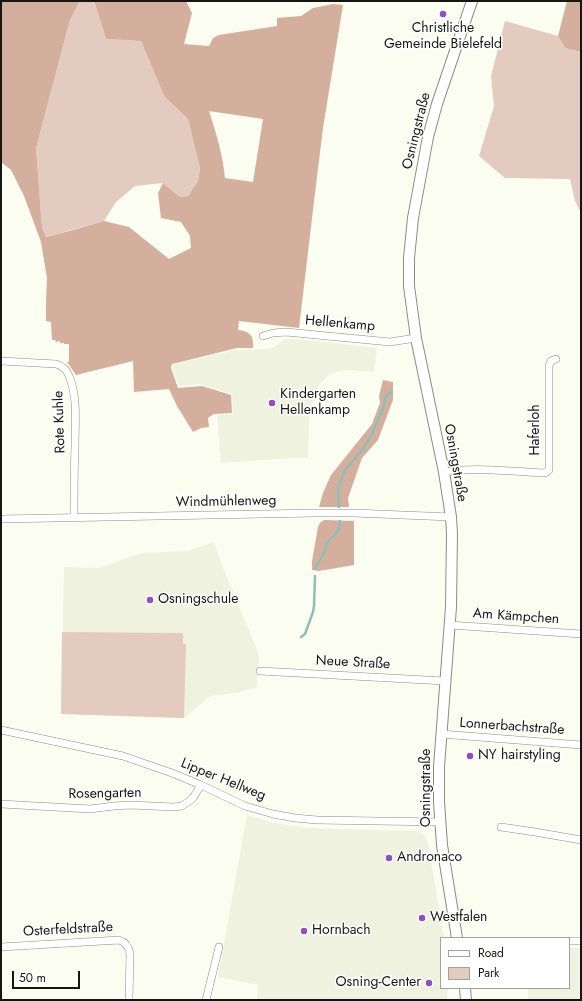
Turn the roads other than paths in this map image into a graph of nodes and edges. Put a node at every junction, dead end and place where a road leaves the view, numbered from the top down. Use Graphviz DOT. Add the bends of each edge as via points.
graph roads {
  1 [pos="472,1"];
  2 [pos="263,336"];
  3 [pos="416,338"];
  4 [pos="556,359"];
  5 [pos="1,361"];
  6 [pos="444,472"];
  7 [pos="451,517"];
  8 [pos="74,518"];
  9 [pos="1,519"];
  10 [pos="450,625"];
  11 [pos="581,634"];
  12 [pos="260,671"];
  13 [pos="445,681"];
  14 [pos="1,730"];
  15 [pos="441,734"];
  16 [pos="581,745"];
  17 [pos="201,785"];
  18 [pos="1,804"];
  19 [pos="440,822"];
  20 [pos="501,827"];
  21 [pos="581,840"];
  22 [pos="457,937"];
  23 [pos="570,941"];
  24 [pos="581,941"];
  25 [pos="1,947"];
  26 [pos="219,947"];
  27 [pos="465,989"];
  28 [pos="129,1000"];
  29 [pos="206,1000"];
  30 [pos="466,1000"];
  1 -- 3 [label="main road, Osningstraße" via="434,117 413,218 409,282"];
  2 -- 3 [label="street, Hellenkamp" via="286,332 390,342"];
  3 -- 6 [label="main road, Osningstraße"];
  4 -- 6 [label="street, Haferloh" via="551,361 549,366 549,470 543,473 473,469"];
  5 -- 8 [label="street, Rote Kuhle" via="56,364 64,368 69,375 74,394 76,420"];
  6 -- 7 [label="main road, Osningstraße"];
  7 -- 8 [label="street, Windmühlenweg" via="314,513"];
  7 -- 10 [label="main road, Osningstraße"];
  8 -- 9 [label="street, Windmühlenweg"];
  10 -- 11 [label="street, Am Kämpchen"];
  10 -- 13 [label="main road, Osningstraße"];
  12 -- 13 [label="street, Neue Straße"];
  13 -- 15 [label="main road, Osningstraße"];
  14 -- 17 [label="street, Lipper Hellweg" via="123,756"];
  15 -- 16 [label="street, Lonnerbachstraße"];
  15 -- 19 [label="main road, Osningstraße"];
  17 -- 18 [label="street, Rosengarten" via="193,798 182,806 174,807 130,805 90,809"];
  17 -- 19 [label="street, Lipper Hellweg" via="245,806 295,818"];
  19 -- 22 [label="main road, Osningstraße"];
  20 -- 21 [label="street"];
  23 -- 24 [label="street"];
  25 -- 28 [label="street, Osterfeldstraße" via="98,940 123,941 130,954"];
  26 -- 29 [label="street"];
  27 -- 30 [label="main road"];
}
